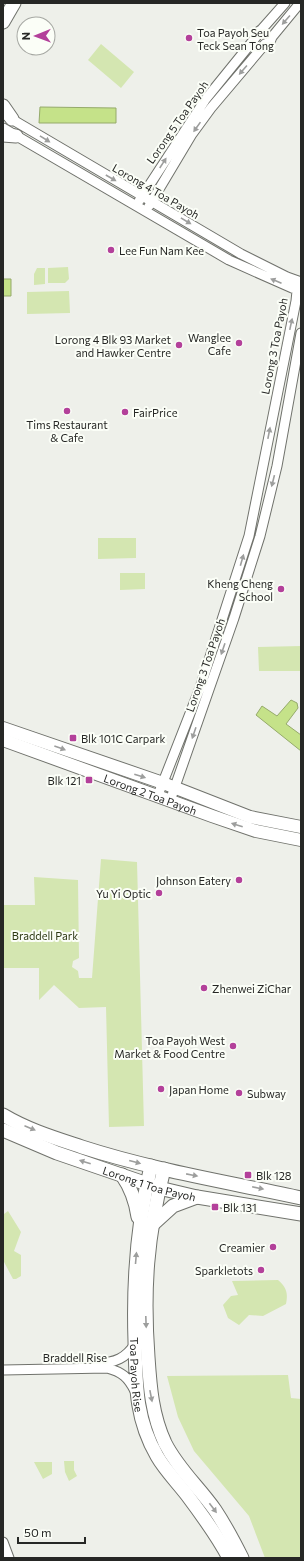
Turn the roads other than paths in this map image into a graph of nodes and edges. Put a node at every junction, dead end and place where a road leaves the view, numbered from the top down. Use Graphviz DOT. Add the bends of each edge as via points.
graph roads {
  1 [pos="14,3"];
  2 [pos="285,3"];
  3 [pos="300,3"];
  4 [pos="3,22"];
  5 [pos="262,29"];
  6 [pos="256,37"];
  7 [pos="272,37"];
  8 [pos="265,44"];
  9 [pos="3,106"];
  10 [pos="6,120"];
  11 [pos="10,136"];
  12 [pos="142,196"];
  13 [pos="152,201"];
  14 [pos="136,205"];
  15 [pos="146,211"];
  16 [pos="299,286"];
  17 [pos="301,333"];
  18 [pos="264,462"];
  19 [pos="277,466"];
  20 [pos="3,728"];
  21 [pos="3,740"];
  22 [pos="163,783"];
  23 [pos="175,789"];
  24 [pos="158,795"];
  25 [pos="170,801"];
  26 [pos="301,827"];
  27 [pos="301,840"];
  28 [pos="3,1115"];
  29 [pos="3,1130"];
  30 [pos="151,1166"];
  31 [pos="164,1169"];
  32 [pos="122,1175"];
  33 [pos="153,1186"];
  34 [pos="197,1197"];
  35 [pos="301,1198"];
  36 [pos="301,1214"];
  37 [pos="145,1229"];
  38 [pos="135,1344"];
  39 [pos="3,1365"];
  40 [pos="3,1370"];
  41 [pos="136,1392"];
  42 [pos="3,1542"];
  43 [pos="9,1558"];
  44 [pos="229,1558"];
  45 [pos="242,1558"];
  1 -- 4 [label="main road"];
  2 -- 5 [label="street, Lorong 5 Toa Payoh"];
  3 -- 7 [label="street, Lorong 5 Toa Payoh, one-way"];
  5 -- 6 [label="street, Lorong 5 Toa Payoh"];
  5 -- 7 [label="street" via="269,31"];
  6 -- 8 [label="street" via="259,43"];
  12 -- 6 [label="street, Lorong 5 Toa Payoh, one-way" via="205,100"];
  7 -- 8 [label="street, Lorong 5 Toa Payoh" via="270,42"];
  8 -- 13 [label="street, Lorong 5 Toa Payoh, one-way" via="204,118"];
  9 -- 10 [label="main road"];
  10 -- 11 [label="street, Lorong 4 Toa Payoh"];
  10 -- 12 [label="street, Lorong 4 Toa Payoh, one-way"];
  11 -- 14 [label="street, Lorong 4 Toa Payoh"];
  12 -- 13 [label="street, Lorong 4 Toa Payoh"];
  12 -- 14 [label="street, Lorong 5 Toa Payoh"];
  13 -- 15 [label="street, Lorong 5 Toa Payoh"];
  13 -- 16 [label="street, Lorong 4 Toa Payoh, one-way"];
  14 -- 15 [label="street, Lorong 4 Toa Payoh"];
  16 -- 15 [label="street, Lorong 4 Toa Payoh, one-way" via="229,260"];
  18 -- 16 [label="street, Lorong 3 Toa Payoh, one-way"];
  17 -- 19 [label="street, Lorong 3 Toa Payoh"];
  18 -- 19 [label="street"];
  22 -- 18 [label="street, Lorong 3 Toa Payoh, one-way" via="200,688 236,582 249,536"];
  19 -- 23 [label="street, Lorong 3 Toa Payoh, one-way" via="260,536"];
  20 -- 22 [label="street, Lorong 2 Toa Payoh, one-way"];
  21 -- 24 [label="street, Lorong 2 Toa Payoh"];
  22 -- 23 [label="street, Lorong 2 Toa Payoh"];
  22 -- 24 [label="street, Lorong 3 Toa Payoh"];
  23 -- 25 [label="street, Lorong 3 Toa Payoh"];
  23 -- 26 [label="street, Lorong 2 Toa Payoh" via="250,817"];
  24 -- 25 [label="street, Lorong 2 Toa Payoh"];
  27 -- 25 [label="street, Lorong 2 Toa Payoh, one-way" via="256,831"];
  28 -- 30 [label="main road, Lorong 1 Toa Payoh, one-way" via="47,1135"];
  32 -- 29 [label="main road, Lorong 1 Toa Payoh, one-way" via="57,1153"];
  30 -- 31 [label="main road, Lorong 1 Toa Payoh"];
  30 -- 33 [label="main road, Toa Payoh Rise"];
  31 -- 33 [label="main road, Toa Payoh Rise"];
  31 -- 35 [label="main road, Lorong 1 Toa Payoh, one-way"];
  32 -- 33 [label="main road, Lorong 1 Toa Payoh"];
  32 -- 37 [label="main road" via="129,1185"];
  33 -- 34 [label="main road, Lorong 1 Toa Payoh"];
  33 -- 37 [label="main road, Toa Payoh Rise"];
  34 -- 36 [label="main road, Lorong 1 Toa Payoh"];
  34 -- 37 [label="main road" via="173,1206"];
  38 -- 37 [label="main road, Toa Payoh Rise, one-way" via="134,1286"];
  37 -- 45 [label="main road, Toa Payoh Rise, one-way" via="149,1386 155,1416 178,1466 216,1510"];
  38 -- 39 [label="street, Braddell Rise" via="125,1356 107,1363"];
  38 -- 41 [label="main road, Toa Payoh Rise"];
  40 -- 41 [label="street, Braddell Rise" via="107,1368 119,1371"];
  41 -- 44 [label="main road, Toa Payoh Rise" via="144,1428 157,1456 210,1526"];
  42 -- 43 [label="street"];
}
